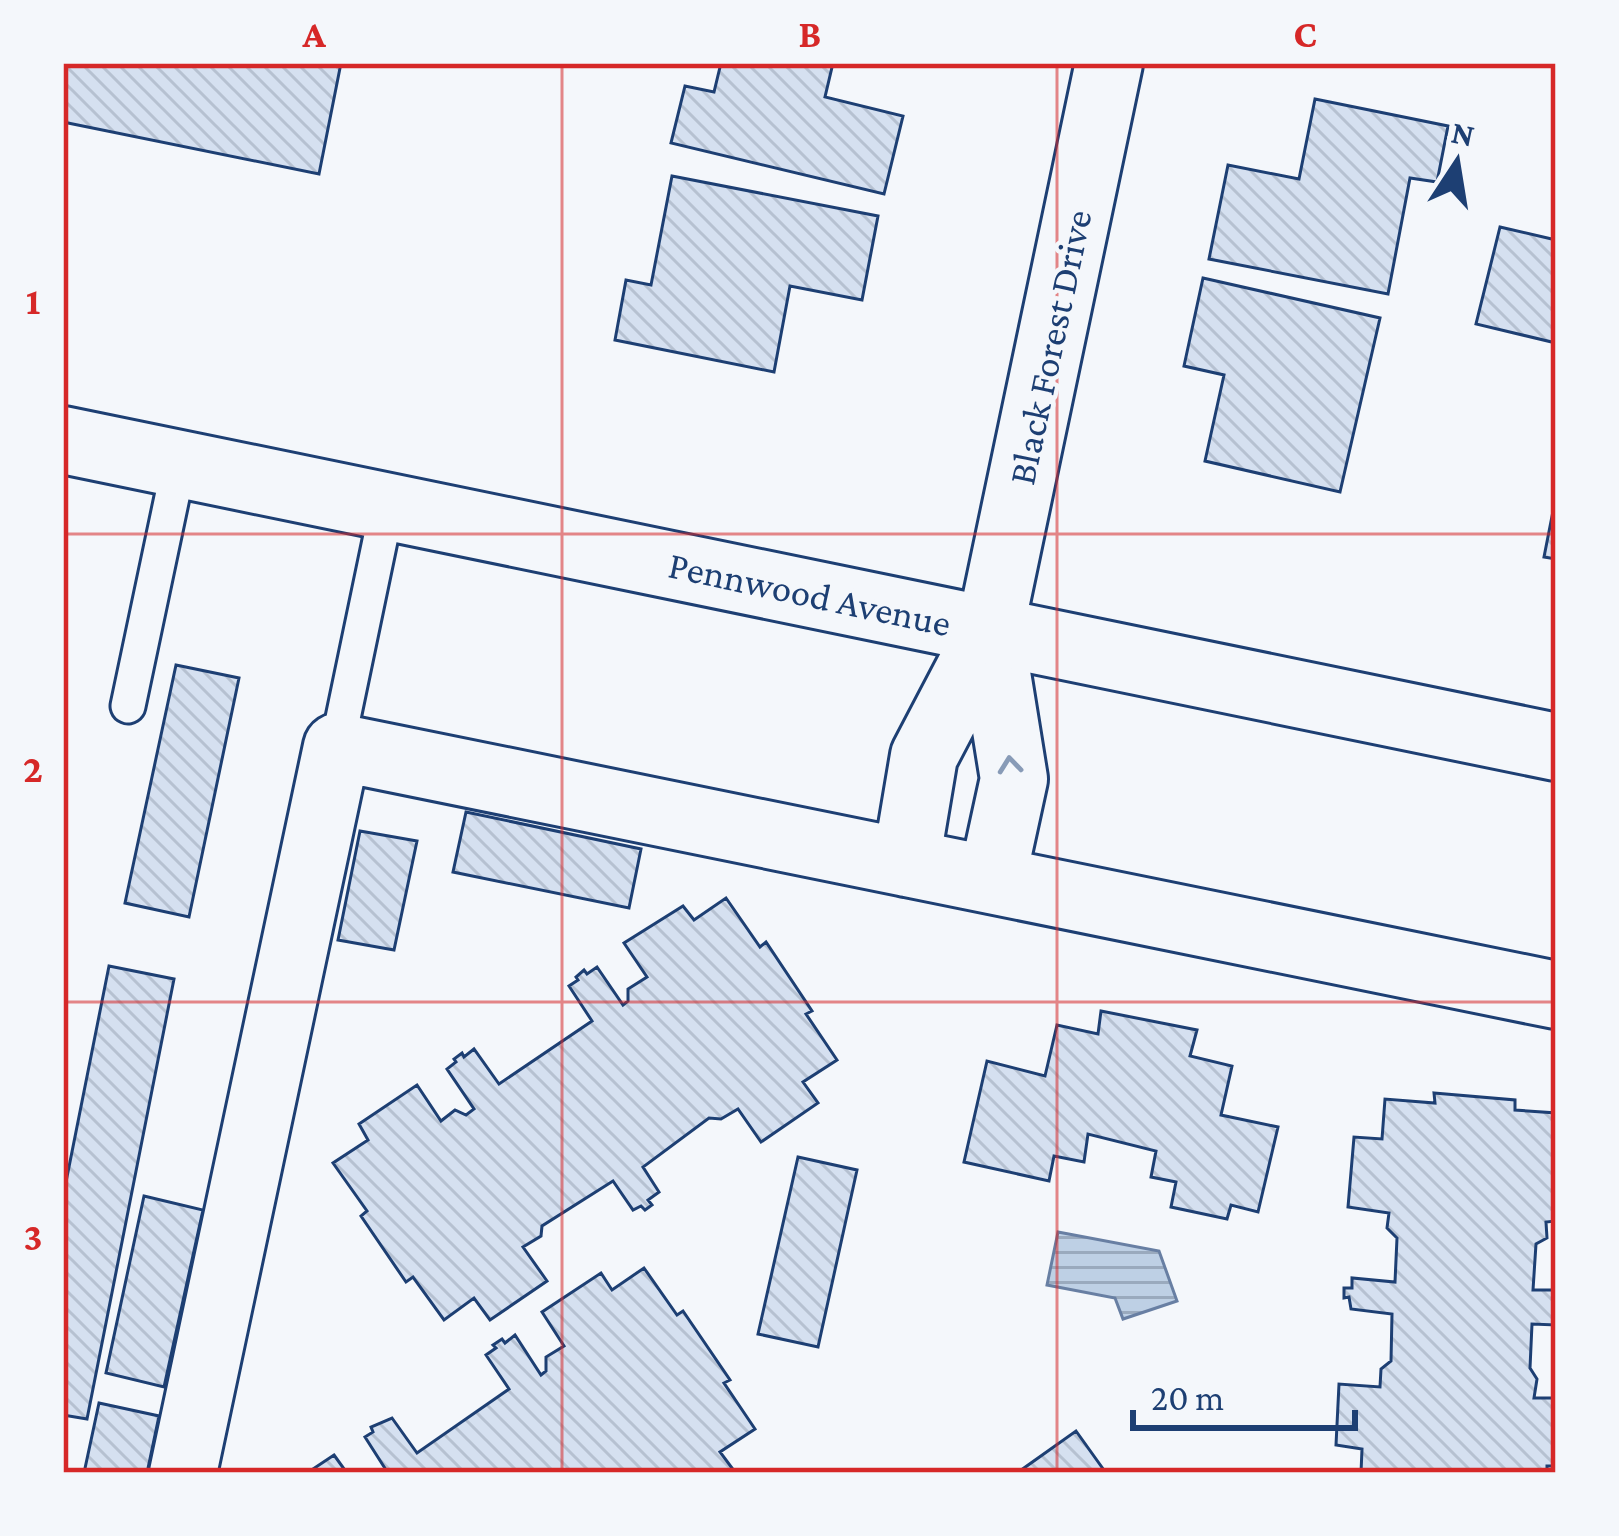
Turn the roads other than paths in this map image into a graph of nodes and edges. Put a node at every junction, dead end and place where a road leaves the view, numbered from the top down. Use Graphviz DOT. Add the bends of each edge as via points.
graph roads {
  1 [pos="1108,63"];
  2 [pos="63,440"];
  3 [pos="179,464"];
  4 [pos="387,507"];
  5 [pos="990,630"];
  6 [pos="128,706"];
  7 [pos="337,747"];
  8 [pos="1556,747"];
  9 [pos="905,863"];
  10 [pos="992,880"];
  11 [pos="1556,995"];
  12 [pos="183,1473"];
  1 -- 5 [label="street, Black Forest Drive"];
  2 -- 3 [label="street, Pennwood Avenue"];
  3 -- 4 [label="street, Pennwood Avenue"];
  3 -- 6 [label="lane"];
  4 -- 5 [label="street, Pennwood Avenue"];
  4 -- 7 [label="lane"];
  5 -- 8 [label="street, Pennwood Avenue"];
  5 -- 9 [label="street" via="924,757"];
  10 -- 5 [label="street, one-way" via="1014,779"];
  7 -- 9 [label="street"];
  7 -- 12 [label="street"];
  9 -- 10 [label="street"];
  10 -- 11 [label="street"];
}
